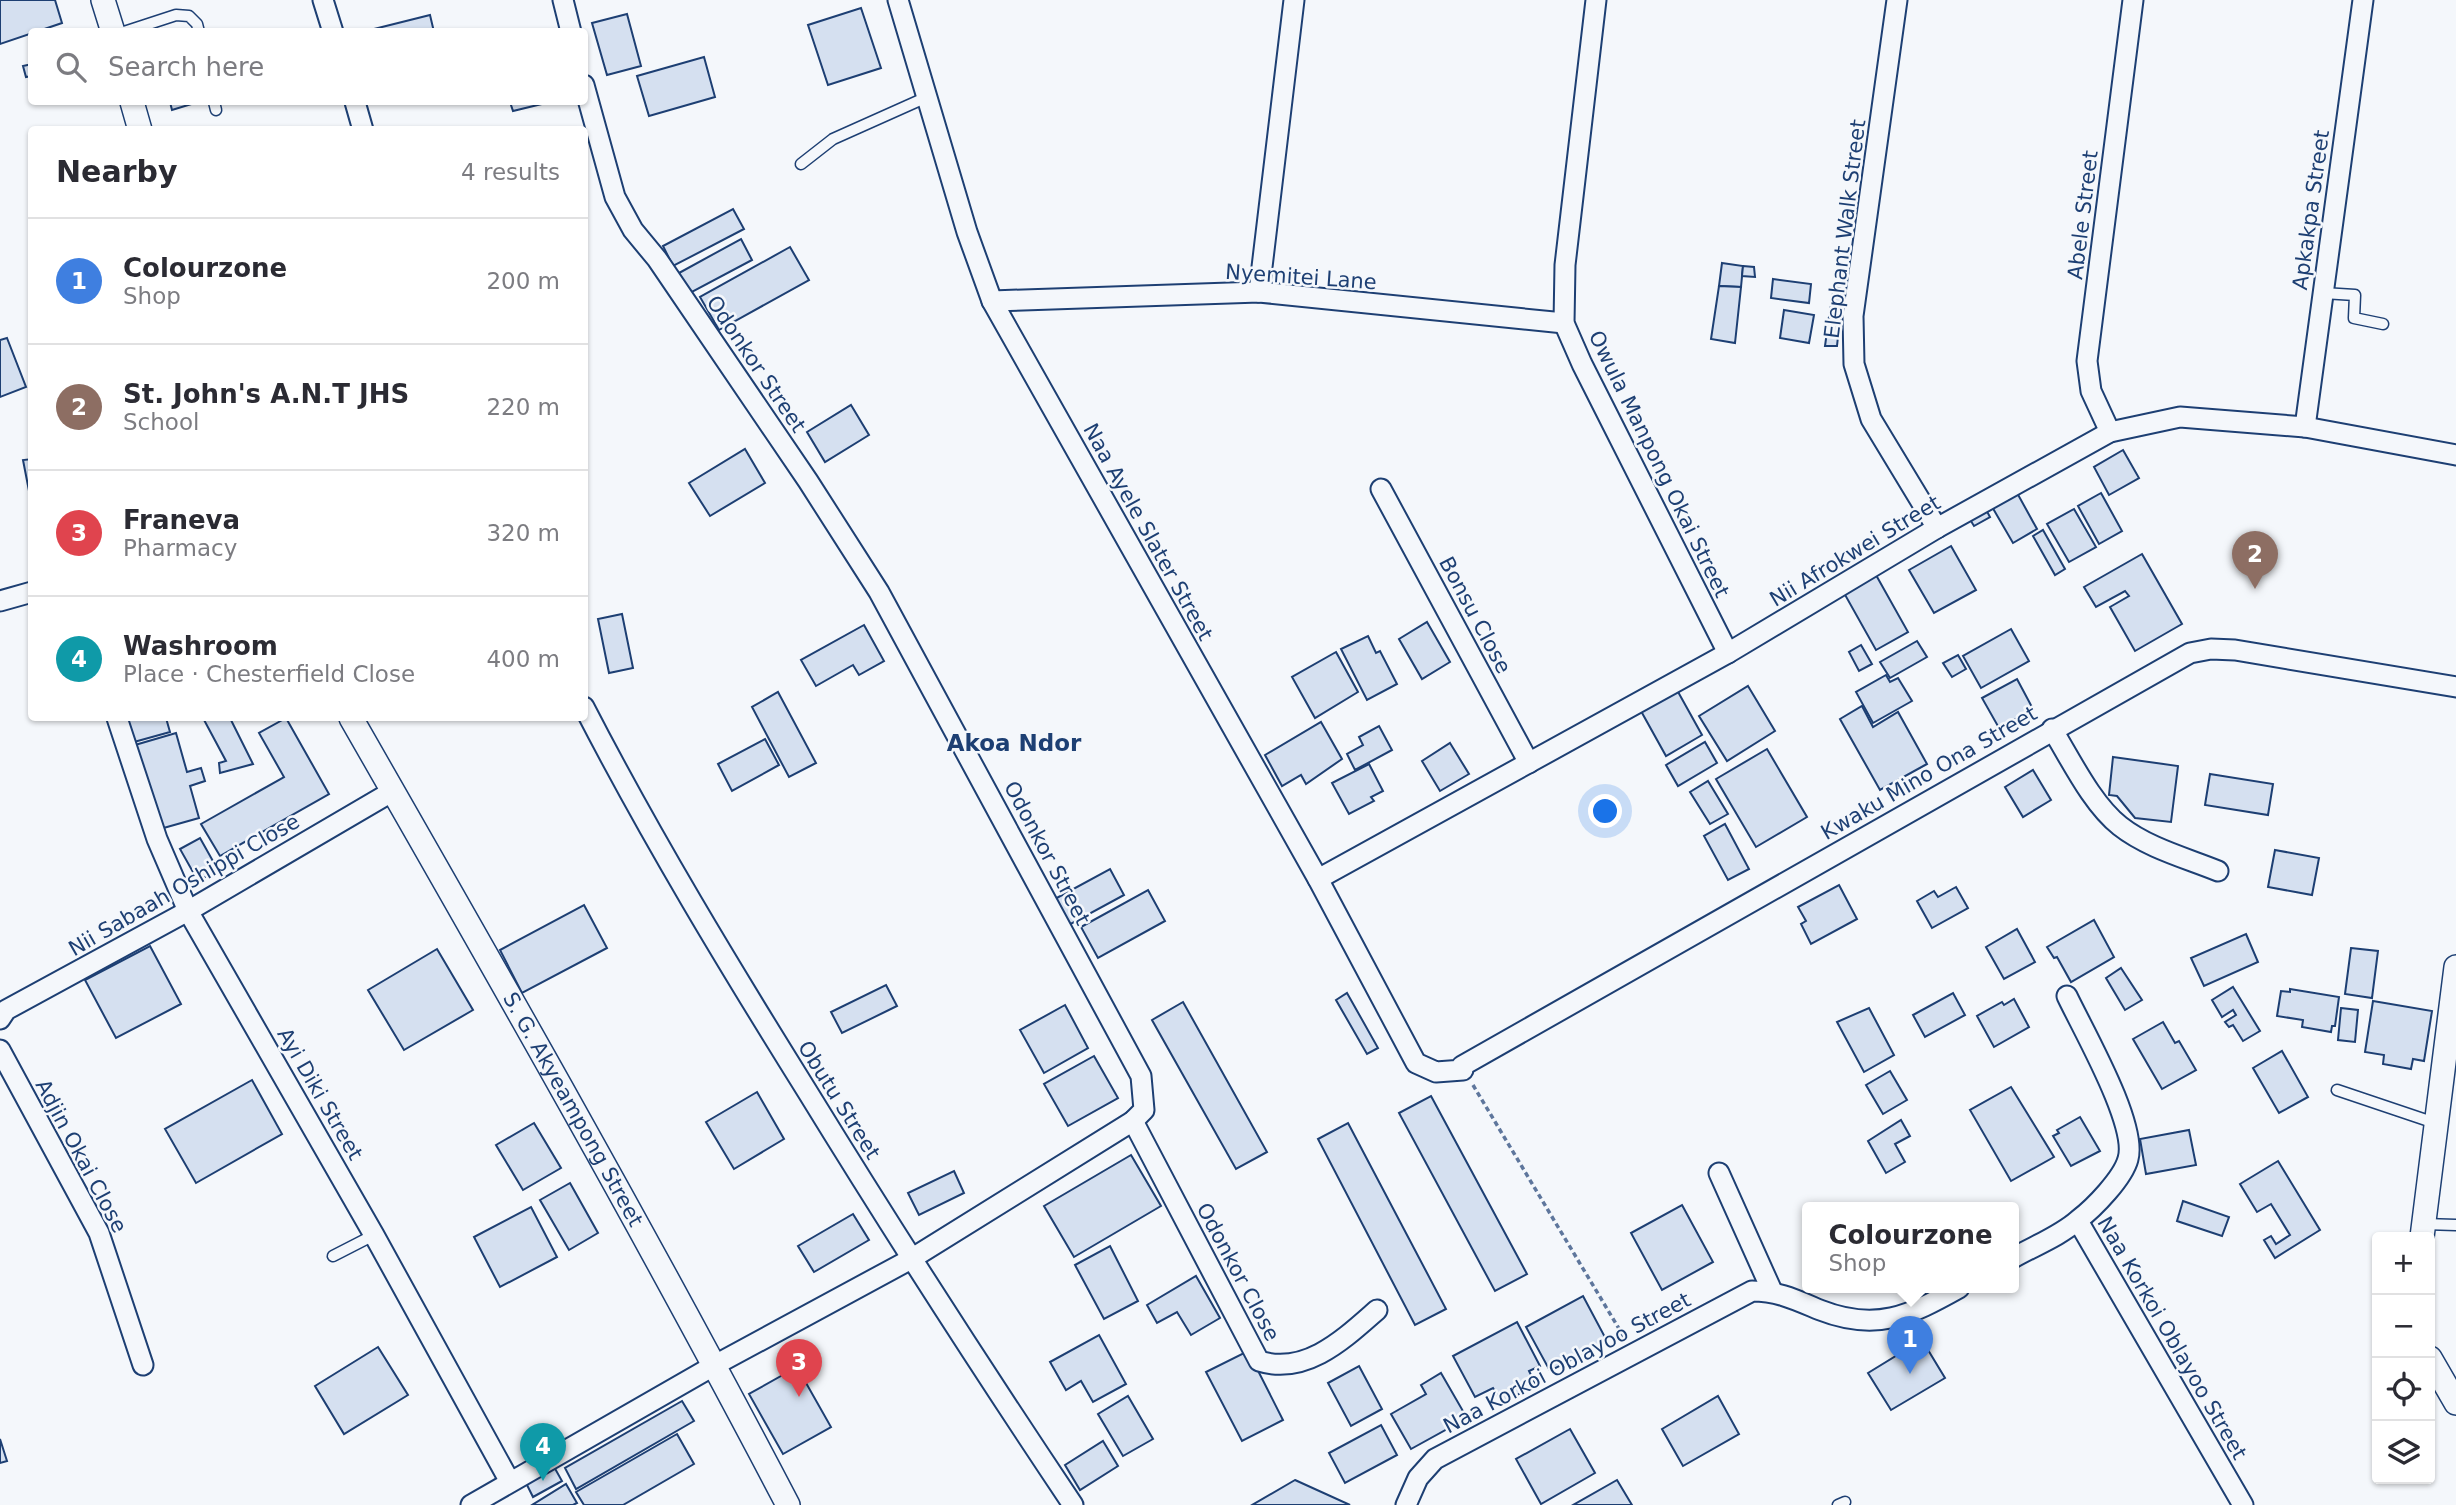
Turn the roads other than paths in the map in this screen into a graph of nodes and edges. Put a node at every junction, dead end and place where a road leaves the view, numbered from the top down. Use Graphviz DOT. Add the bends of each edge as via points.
graph roads {
  1 [pos="103,0"];
  2 [pos="323,0"];
  3 [pos="563,0"];
  4 [pos="898,0"];
  5 [pos="1294,0"];
  6 [pos="1596,0"];
  7 [pos="1897,0"];
  8 [pos="2133,0"];
  9 [pos="2363,0"];
  10 [pos="112,28"];
  11 [pos="136,28"];
  12 [pos="198,28"];
  13 [pos="332,28"];
  14 [pos="570,28"];
  15 [pos="927,97"];
  16 [pos="588,99"];
  17 [pos="133,105"];
  18 [pos="356,105"];
  19 [pos="139,126"];
  20 [pos="362,126"];
  21 [pos="801,164"];
  22 [pos="1259,292"];
  23 [pos="2323,293"];
  24 [pos="992,301"];
  25 [pos="1564,323"];
  26 [pos="2383,324"];
  27 [pos="2305,427"];
  28 [pos="2110,432"];
  29 [pos="2456,454"];
  30 [pos="1381,489"];
  31 [pos="1937,528"];
  32 [pos="28,593"];
  33 [pos="0,601"];
  34 [pos="1728,653"];
  35 [pos="2456,687"];
  36 [pos="588,715"];
  37 [pos="118,721"];
  38 [pos="353,721"];
  39 [pos="2052,730"];
  40 [pos="1529,762"];
  41 [pos="393,791"];
  42 [pos="2218,871"];
  43 [pos="1318,879"];
  44 [pos="188,911"];
  45 [pos="2456,967"];
  46 [pos="2067,996"];
  47 [pos="2452,1012"];
  48 [pos="0,1019"];
  49 [pos="0,1050"];
  50 [pos="1416,1063"];
  51 [pos="2337,1090"];
  52 [pos="1133,1121"];
  53 [pos="2435,1123"];
  54 [pos="1718,1173"];
  55 [pos="2078,1221"];
  56 [pos="2456,1225"];
  57 [pos="2423,1231"];
  58 [pos="374,1235"];
  59 [pos="2019,1255"];
  60 [pos="333,1256"];
  61 [pos="911,1259"];
  62 [pos="1772,1291"];
  63 [pos="1949,1293"];
  64 [pos="1377,1310"];
  65 [pos="143,1364"];
  66 [pos="715,1365"];
  67 [pos="2435,1367"];
  68 [pos="2456,1403"];
  69 [pos="510,1482"];
  70 [pos="471,1505"];
  71 [pos="788,1505"];
  72 [pos="1073,1505"];
  73 [pos="1406,1505"];
  74 [pos="2243,1505"];
  1 -- 10 [label="street"];
  2 -- 13 [label="street"];
  3 -- 14 [label="street"];
  4 -- 15 [label="street, Naa Ayele Slater Street"];
  5 -- 22 [label="street"];
  6 -- 25 [label="street, Owula Manpong Okai Street" via="1565,265"];
  7 -- 31 [label="street, Elephant Walk Street" via="1853,316 1854,364 1871,419"];
  8 -- 28 [label="street, Abele Street" via="2087,361 2091,391"];
  9 -- 23 [label="street, Apkakpa Street"];
  11 -- 12 [label="lane" via="176,15 189,16"];
  15 -- 21 [label="lane" via="832,139"];
  15 -- 24 [label="street, Naa Ayele Slater Street"];
  16 -- 52 [label="street, Odonkor Street" via="615,197 627,219 808,481 879,593 1141,1076 1144,1110"];
  17 -- 19 [label="street"];
  18 -- 20 [label="street"];
  22 -- 24 [label="street, Nyemitei Lane"];
  22 -- 25 [label="street, Nyemitei Lane"];
  23 -- 26 [label="lane" via="2355,295 2354,318"];
  23 -- 27 [label="street, Apkakpa Street"];
  24 -- 43 [label="street, Naa Ayele Slater Street"];
  25 -- 34 [label="street, Owula Manpong Okai Street"];
  27 -- 28 [label="street, Nii Afrokwei Street" via="2180,417"];
  27 -- 29 [label="street, Nii Afrokwei Street"];
  28 -- 31 [label="street, Nii Afrokwei Street"];
  30 -- 40 [label="street, Bonsu Close"];
  31 -- 34 [label="street, Nii Afrokwei Street"];
  32 -- 33 [label="street"];
  34 -- 40 [label="street, Nii Afrokwei Street"];
  35 -- 39 [label="street, Kwaku Mino Ona Street" via="2211,649 2190,653"];
  36 -- 61 [label="street, Obutu Street" via="735,974"];
  37 -- 44 [label="street, Ayi Diki Street" via="157,839"];
  38 -- 41 [label="street, S. G. Akyeampong Street"];
  39 -- 42 [label="street" via="2100,806 2119,825 2138,838"];
  39 -- 50 [label="street, Kwaku Mino Ona Street" via="1462,1066 1463,1070 1436,1072"];
  40 -- 43 [label="street, Nii Afrokwei Street"];
  41 -- 44 [label="street, Nii Sabaah Oshippi Close"];
  41 -- 66 [label="street, S. G. Akyeampong Street"];
  43 -- 50 [label="street, Naa Ayele Slater Street"];
  44 -- 48 [label="street, Nii Sabaah Oshippi Close" via="6,1010"];
  44 -- 58 [label="street, Ayi Diki Street"];
  45 -- 47 [label="street"];
  46 -- 55 [label="street" via="2129,1134 2129,1157 2122,1174"];
  47 -- 53 [label="street"];
  49 -- 65 [label="street, Adjin Okai Close" via="99,1233"];
  51 -- 53 [label="lane"];
  52 -- 61 [label="street"];
  52 -- 64 [label="street, Odonkor Close" via="1259,1361 1272,1365 1321,1355"];
  53 -- 57 [label="street"];
  54 -- 62 [label="street"];
  55 -- 59 [label="street, Naa Korkoi Oblayoo Street"];
  55 -- 74 [label="street, Naa Korkoi Oblayoo Street"];
  56 -- 57 [label="lane"];
  58 -- 60 [label="lane"];
  58 -- 69 [label="street, Ayi Diki Street"];
  61 -- 66 [label="street"];
  61 -- 72 [label="street, Obutu Street"];
  62 -- 63 [label="street" via="1843,1319 1870,1321 1917,1310"];
  62 -- 73 [label="street, Naa Korkoi Oblayoo Street" via="1752,1291 1435,1459 1418,1478"];
  66 -- 69 [label="street"];
  66 -- 71 [label="street, S. G. Akyeampong Street"];
  67 -- 68 [label="street"];
  69 -- 70 [label="street"];
}
